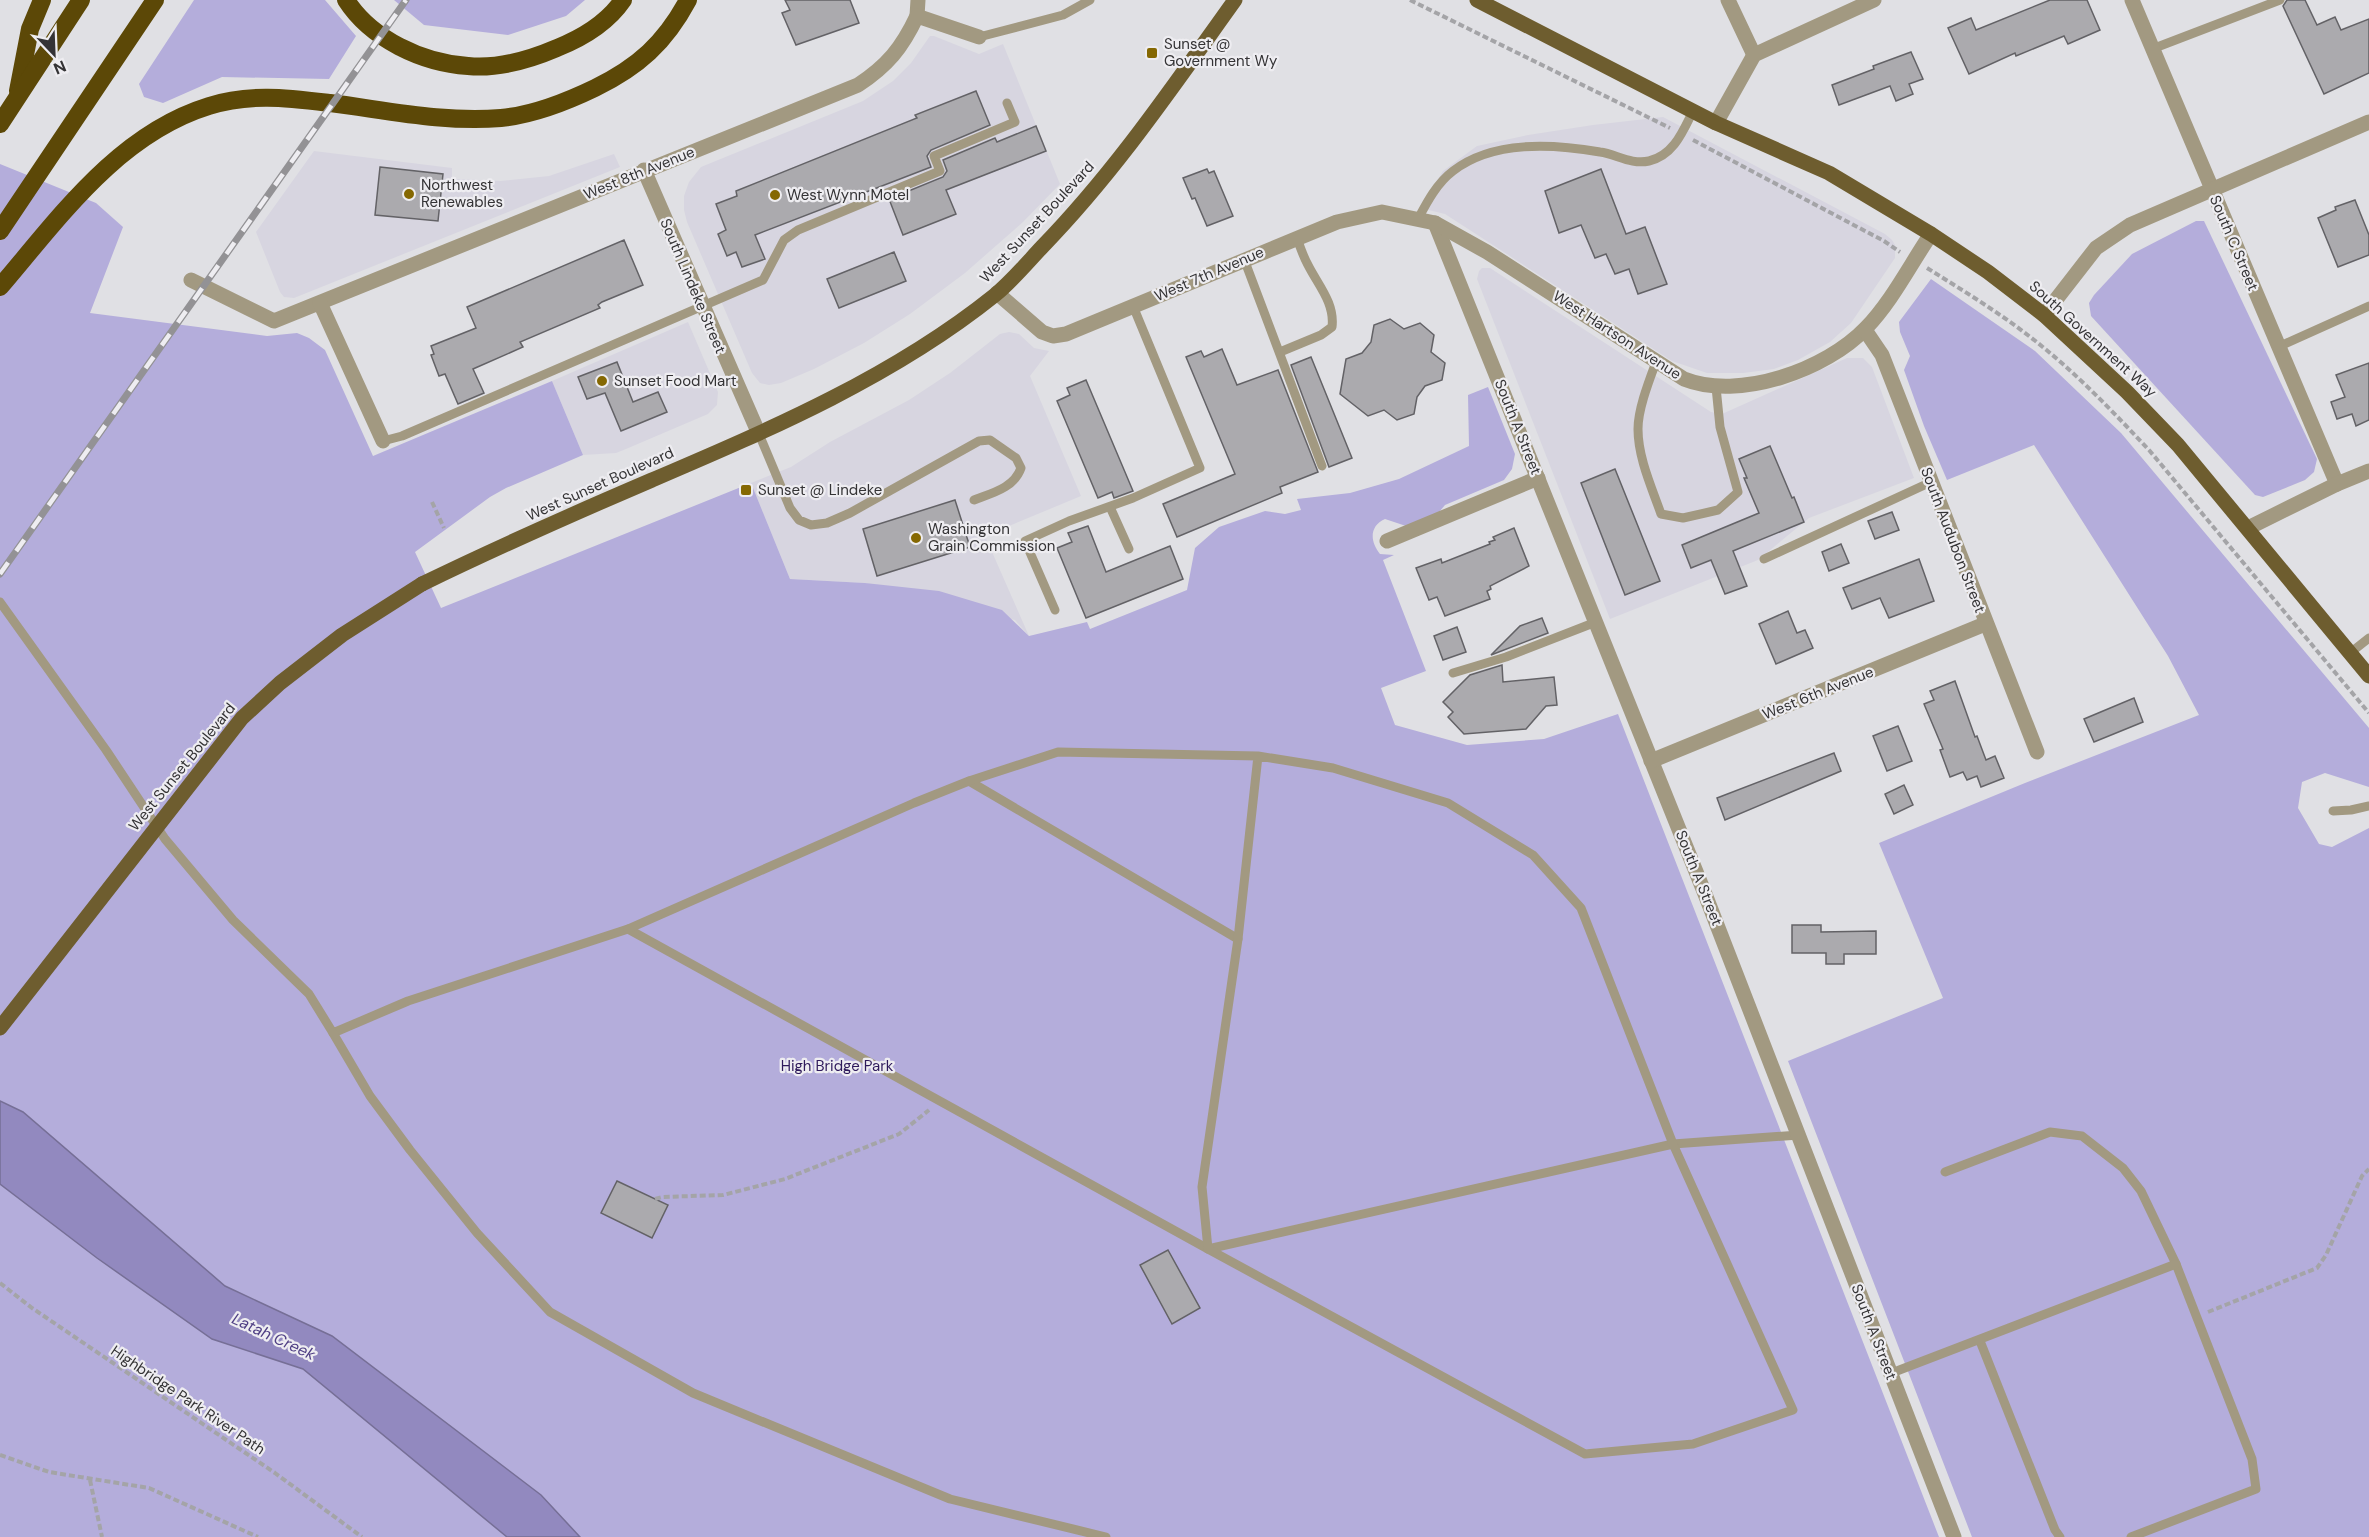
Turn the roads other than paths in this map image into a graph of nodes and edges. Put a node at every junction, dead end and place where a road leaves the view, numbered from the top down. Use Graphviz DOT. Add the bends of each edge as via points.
graph roads {
  1 [pos="42,0"];
  2 [pos="81,0"];
  3 [pos="155,0"];
  4 [pos="346,0"];
  5 [pos="623,0"];
  6 [pos="688,0"];
  7 [pos="918,0"];
  8 [pos="1090,0"];
  9 [pos="1477,0"];
  10 [pos="1728,0"];
  11 [pos="1874,0"];
  12 [pos="2132,0"];
  13 [pos="2280,0"];
  14 [pos="1232,1"];
  15 [pos="917,16"];
  16 [pos="979,37"];
  17 [pos="2152,49"];
  18 [pos="1755,55"];
  19 [pos="16,99"];
  20 [pos="1006,103"];
  21 [pos="1692,111"];
  22 [pos="2369,122"];
  23 [pos="1716,123"];
  24 [pos="0,124"];
  25 [pos="644,170"];
  26 [pos="2211,190"];
  27 [pos="1418,219"];
  28 [pos="1435,223"];
  29 [pos="0,231"];
  30 [pos="1931,234"];
  31 [pos="1297,238"];
  32 [pos="1244,259"];
  33 [pos="190,280"];
  34 [pos="0,287"];
  35 [pos="997,293"];
  36 [pos="320,303"];
  37 [pos="702,306"];
  38 [pos="1133,306"];
  39 [pos="2369,306"];
  40 [pos="2044,315"];
  41 [pos="1865,330"];
  42 [pos="2278,347"];
  43 [pos="1280,352"];
  44 [pos="1656,362"];
  45 [pos="1716,387"];
  46 [pos="759,434"];
  47 [pos="383,441"];
  48 [pos="1322,466"];
  49 [pos="2369,471"];
  50 [pos="1538,478"];
  51 [pos="1931,482"];
  52 [pos="2337,484"];
  53 [pos="974,500"];
  54 [pos="1110,507"];
  55 [pos="2248,528"];
  56 [pos="1387,541"];
  57 [pos="1130,549"];
  58 [pos="1764,559"];
  59 [pos="0,602"];
  60 [pos="1055,610"];
  61 [pos="1596,622"];
  62 [pos="1985,624"];
  63 [pos="2369,638"];
  64 [pos="2350,653"];
  65 [pos="1453,673"];
  66 [pos="2369,676"];
  67 [pos="2037,752"];
  68 [pos="1258,756"];
  69 [pos="1651,761"];
  70 [pos="969,781"];
  71 [pos="2369,806"];
  72 [pos="2332,811"];
  73 [pos="628,929"];
  74 [pos="1238,939"];
  75 [pos="0,1028"];
  76 [pos="333,1033"];
  77 [pos="1799,1135"];
  78 [pos="1672,1143"];
  79 [pos="1945,1172"];
  80 [pos="1208,1249"];
  81 [pos="2176,1264"];
  82 [pos="1980,1341"];
  83 [pos="1889,1374"];
  84 [pos="1106,1537"];
  85 [pos="1954,1537"];
  86 [pos="2060,1537"];
  87 [pos="2131,1537"];
  1 -- 19 [label="highway" via="30,29"];
  2 -- 19 [label="highway"];
  3 -- 29 [label="highway"];
  4 -- 5 [label="highway" via="382,37 408,51 468,66 534,58 571,43 601,23"];
  6 -- 34 [label="highway" via="657,46 635,66 572,100 539,110 502,118 459,119 277,96 242,98 208,106 171,122 126,150 79,194"];
  7 -- 15 [label="street"];
  8 -- 16 [label="lane" via="1064,15"];
  9 -- 21 [label="main road, South Government Way"];
  10 -- 18 [label="street"];
  11 -- 18 [label="street"];
  12 -- 17 [label="street, South C Street"];
  13 -- 17 [label="lane"];
  14 -- 35 [label="main road, West Sunset Boulevard" via="1126,152 1065,224"];
  15 -- 16 [label="street"];
  15 -- 25 [label="street, West 8th Avenue" via="891,58 858,85"];
  17 -- 26 [label="street, South C Street"];
  18 -- 23 [label="street"];
  19 -- 24 [label="highway"];
  20 -- 37 [label="lane" via="1015,122 934,156 940,171 798,230 784,240 763,280"];
  21 -- 23 [label="main road, South Government Way"];
  21 -- 27 [label="lane" via="1670,151 1649,161 1620,159 1582,149 1530,146 1471,159 1450,173"];
  22 -- 26 [label="street"];
  23 -- 30 [label="main road, South Government Way" via="1829,173"];
  25 -- 36 [label="street, West 8th Avenue"];
  25 -- 37 [label="street, South Lindeke Street"];
  26 -- 40 [label="street" via="2130,225 2096,248"];
  26 -- 42 [label="street, South C Street"];
  27 -- 28 [label="street, West 7th Avenue"];
  27 -- 31 [label="street, West 7th Avenue" via="1382,212 1337,222"];
  28 -- 44 [label="street, West Hartson Avenue" via="1487,252"];
  28 -- 50 [label="street, South A Street"];
  30 -- 40 [label="main road, South Government Way"];
  30 -- 41 [label="street, West Hartson Avenue"];
  31 -- 32 [label="street, West 7th Avenue"];
  31 -- 43 [label="lane" via="1327,298 1333,315 1332,327 1322,336"];
  32 -- 38 [label="street, West 7th Avenue"];
  32 -- 43 [label="lane"];
  33 -- 36 [label="street, West 8th Avenue" via="274,321"];
  35 -- 38 [label="street, West 7th Avenue" via="1042,332 1053,336"];
  35 -- 46 [label="main road, West Sunset Boulevard" via="937,338 873,377"];
  36 -- 47 [label="street"];
  37 -- 46 [label="street, South Lindeke Street"];
  37 -- 47 [label="lane"];
  38 -- 54 [label="lane" via="1200,468"];
  39 -- 42 [label="lane"];
  40 -- 55 [label="main road, South Government Way" via="2178,445"];
  41 -- 45 [label="street, West Hartson Avenue" via="1829,355 1782,376 1758,384"];
  41 -- 51 [label="street, South Audubon Street" via="1882,355"];
  42 -- 52 [label="street, South C Street"];
  43 -- 48 [label="lane"];
  44 -- 45 [label="street, West Hartson Avenue" via="1697,384"];
  44 -- 45 [label="lane" via="1638,429 1645,468 1661,514 1683,518 1718,510 1738,492 1720,427"];
  46 -- 53 [label="lane" via="789,508 799,520 811,525 850,513 979,441 990,440 1016,458 1021,468 1010,485"];
  46 -- 75 [label="main road, West Sunset Boulevard, bridge" via="422,584 342,635 280,683 242,718"];
  49 -- 52 [label="street"];
  50 -- 56 [label="street"];
  50 -- 61 [label="street, South A Street"];
  51 -- 58 [label="lane"];
  51 -- 62 [label="street, South Audubon Street"];
  52 -- 55 [label="street"];
  54 -- 57 [label="lane"];
  54 -- 60 [label="lane" via="1025,541"];
  55 -- 64 [label="main road, South Government Way"];
  59 -- 76 [label="lane" via="184,864 233,920 309,994"];
  61 -- 65 [label="lane"];
  61 -- 69 [label="street, South A Street"];
  62 -- 67 [label="street, South Audubon Street"];
  62 -- 69 [label="street, West 6th Avenue"];
  63 -- 64 [label="lane"];
  64 -- 66 [label="main road, South Government Way"];
  68 -- 70 [label="lane" via="1058,752"];
  68 -- 74 [label="lane"];
  68 -- 78 [label="lane" via="1333,768 1448,803 1533,855 1581,908"];
  69 -- 77 [label="street, South A Street"];
  70 -- 73 [label="lane"];
  70 -- 74 [label="lane"];
  71 -- 72 [label="lane"];
  73 -- 76 [label="lane" via="408,1001"];
  73 -- 80 [label="lane"];
  74 -- 80 [label="lane" via="1202,1187"];
  76 -- 84 [label="lane" via="370,1096 417,1159 477,1233 550,1312 693,1393 950,1499"];
  77 -- 78 [label="lane"];
  77 -- 83 [label="street, South A Street"];
  78 -- 80 [label="lane"];
  78 -- 80 [label="lane" via="1792,1410 1693,1444 1585,1454"];
  79 -- 81 [label="lane" via="2050,1132 2082,1136 2123,1168 2141,1191"];
  81 -- 82 [label="lane"];
  81 -- 87 [label="lane" via="2252,1459 2256,1489"];
  82 -- 83 [label="lane"];
  82 -- 86 [label="lane"];
  83 -- 85 [label="street, South A Street"];
}
